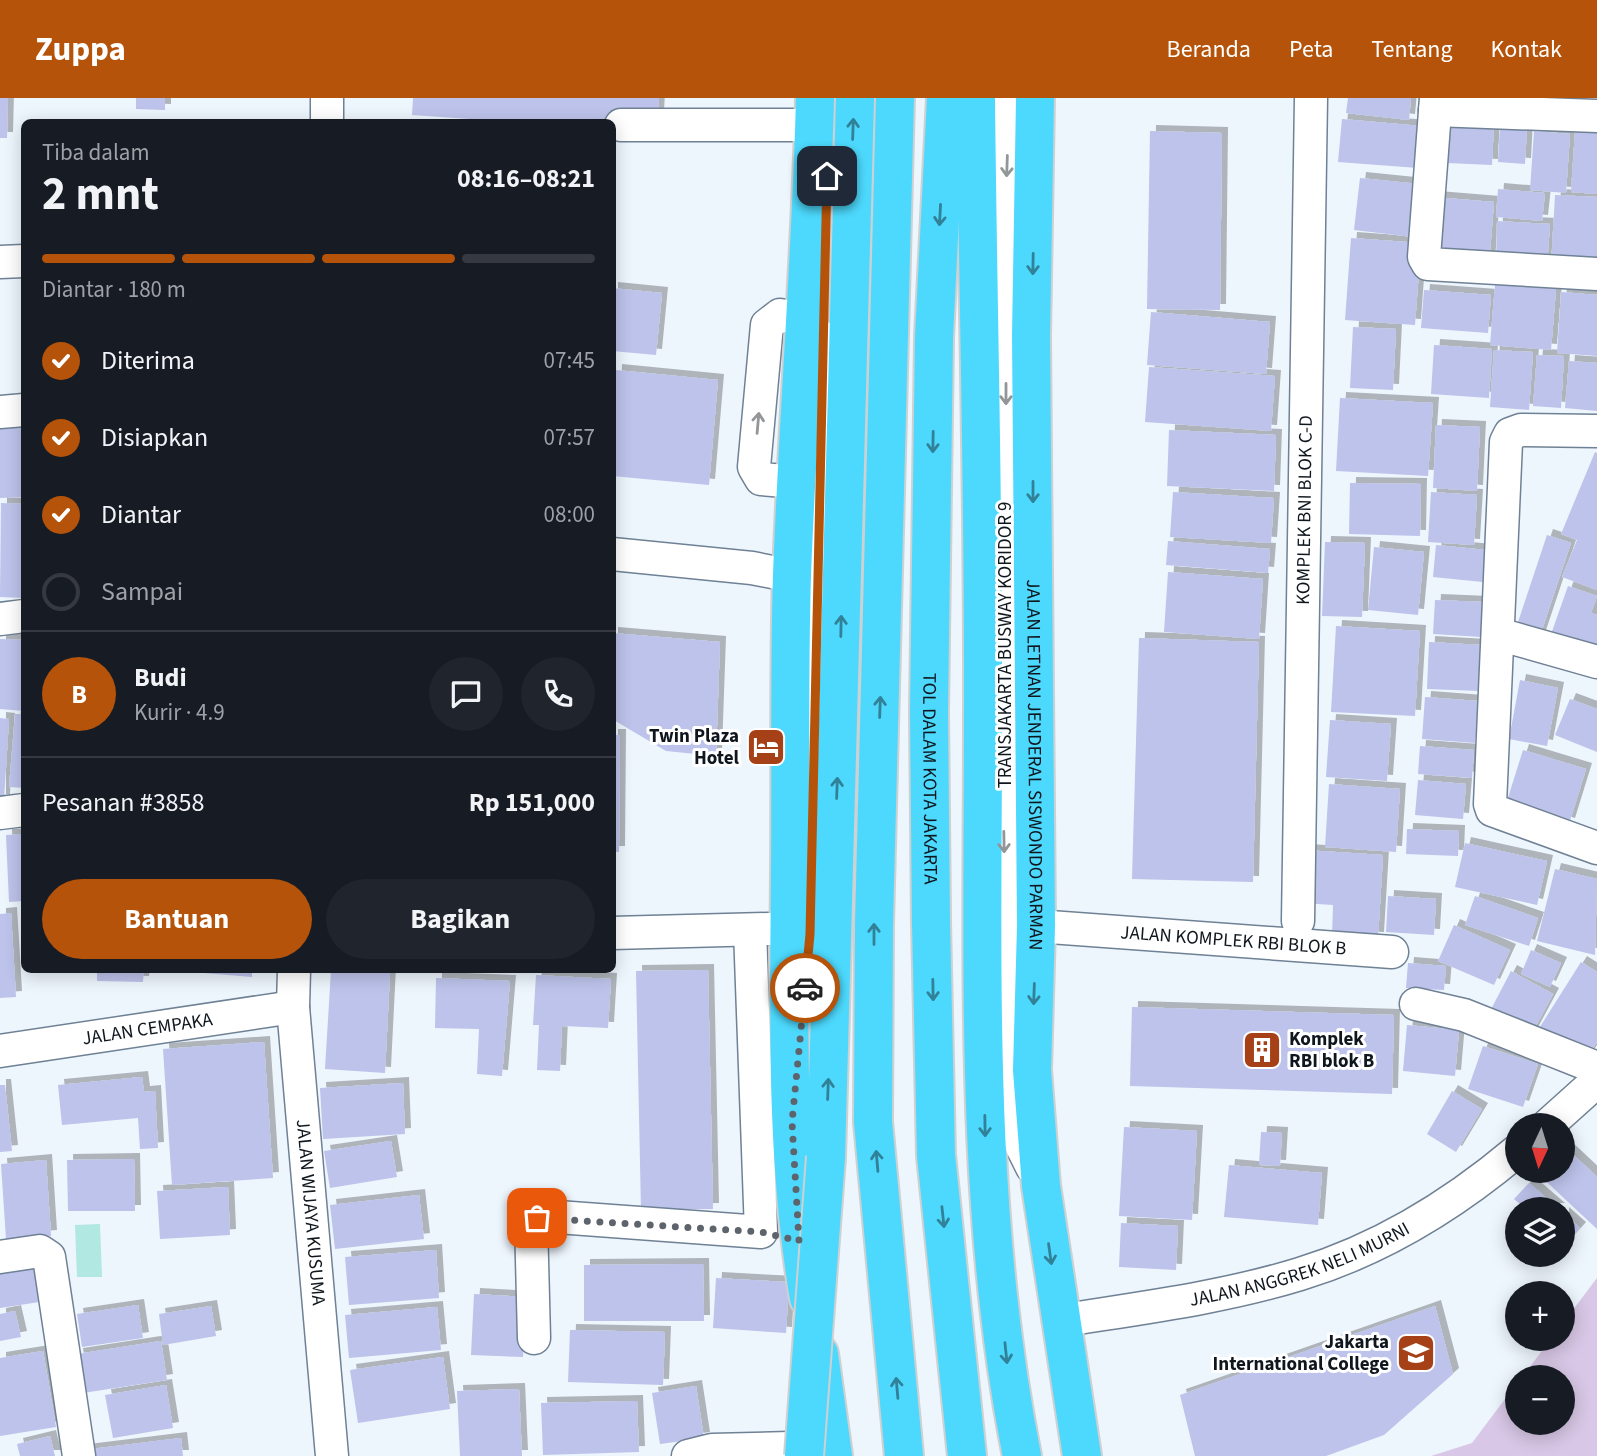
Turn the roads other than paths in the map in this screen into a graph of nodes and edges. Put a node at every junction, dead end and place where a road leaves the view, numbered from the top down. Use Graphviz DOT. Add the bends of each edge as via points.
graph roads {
  1 [pos="327,98"];
  2 [pos="855,98"];
  3 [pos="895,98"];
  4 [pos="946,98"];
  5 [pos="976,98"];
  6 [pos="1009,98"];
  7 [pos="1035,98"];
  8 [pos="1311,98"];
  9 [pos="1435,104"];
  10 [pos="820,107"];
  11 [pos="694,111"];
  12 [pos="763,112"];
  13 [pos="1597,116"];
  14 [pos="327,119"];
  15 [pos="621,125"];
  16 [pos="21,261"];
  17 [pos="0,262"];
  18 [pos="1597,274"];
  19 [pos="21,410"];
  20 [pos="0,412"];
  21 [pos="1597,431"];
  22 [pos="616,554"];
  23 [pos="792,576"];
  24 [pos="21,616"];
  25 [pos="0,619"];
  26 [pos="1498,634"];
  27 [pos="1597,662"];
  28 [pos="21,810"];
  29 [pos="0,813"];
  30 [pos="1597,848"];
  31 [pos="1298,921"];
  32 [pos="790,926"];
  33 [pos="1036,926"];
  34 [pos="750,930"];
  35 [pos="616,933"];
  36 [pos="1392,952"];
  37 [pos="294,973"];
  38 [pos="1416,1004"];
  39 [pos="293,1007"];
  40 [pos="0,1051"];
  41 [pos="1597,1068"];
  42 [pos="1597,1081"];
  43 [pos="1561,1113"];
  44 [pos="792,1122"];
  45 [pos="1505,1159"];
  46 [pos="1041,1186"];
  47 [pos="761,1232"];
  48 [pos="799,1241"];
  49 [pos="0,1257"];
  50 [pos="1059,1321"];
  51 [pos="534,1338"];
  52 [pos="1076,1447"];
  53 [pos="823,1453"];
  54 [pos="79,1456"];
  55 [pos="332,1456"];
  56 [pos="688,1456"];
  57 [pos="904,1456"];
  58 [pos="967,1456"];
  59 [pos="1022,1456"];
  1 -- 14 [label="street"];
  53 -- 2 [label="highway, one-way, bridge" via="826,1157"];
  57 -- 3 [label="highway, one-way" via="873,1122"];
  4 -- 58 [label="highway, TOL DALAM KOTA JAKARTA, one-way" via="934,337 931,922 936,1155"];
  5 -- 59 [label="highway, one-way" via="982,358 986,1155 1012,1408"];
  6 -- 46 [label="street, TRANSJAKARTA BUSWAY KORIDOR 9, one-way" via="1004,799 1008,1094 1022,1147"];
  7 -- 33 [label="highway, JALAN LETNAN JENDERAL SISWONDO PARMAN, one-way" via="1031,337"];
  8 -- 31 [label="street, KOMPLEK BNI BLOK C-D"];
  9 -- 13 [label="street"];
  9 -- 18 [label="street" via="1424,257 1429,264"];
  10 -- 12 [label="street"];
  23 -- 10 [label="highway, one-way"];
  10 -- 44 [label="street" via="810,934"];
  11 -- 12 [label="street"];
  11 -- 15 [label="street"];
  16 -- 17 [label="street"];
  19 -- 20 [label="street"];
  21 -- 26 [label="street" via="1521,430 1510,434 1506,442"];
  22 -- 23 [label="street"];
  23 -- 32 [label="highway"];
  24 -- 25 [label="street"];
  26 -- 27 [label="street"];
  26 -- 30 [label="street" via="1492,810"];
  28 -- 29 [label="street"];
  32 -- 34 [label="street"];
  32 -- 44 [label="highway"];
  33 -- 36 [label="street, JALAN KOMPLEK RBI BLOK B"];
  33 -- 46 [label="highway, JALAN LETNAN JENDERAL SISWONDO PARMAN, one-way" via="1032,1070"];
  34 -- 35 [label="street"];
  34 -- 47 [label="street"];
  37 -- 39 [label="street, JALAN WIJAYA KUSUMA"];
  38 -- 41 [label="street" via="1464,1015"];
  39 -- 40 [label="street, JALAN CEMPAKA"];
  39 -- 55 [label="street, JALAN WIJAYA KUSUMA"];
  42 -- 43 [label="street"];
  44 -- 48 [label="highway"];
  45 -- 50 [label="street, JALAN ANGGREK NELI MURNI" via="1415,1223 1331,1264 1236,1292"];
  46 -- 50 [label="highway, JALAN LETNAN JENDERAL SISWONDO PARMAN, one-way"];
  47 -- 48 [label="street"];
  47 -- 51 [label="street" via="537,1218 531,1221"];
  48 -- 53 [label="highway"];
  49 -- 54 [label="street" via="46,1253 49,1257"];
  50 -- 52 [label="highway, JALAN LETNAN JENDERAL SISWONDO PARMAN"];
  53 -- 56 [label="street" via="712,1450"];
}
